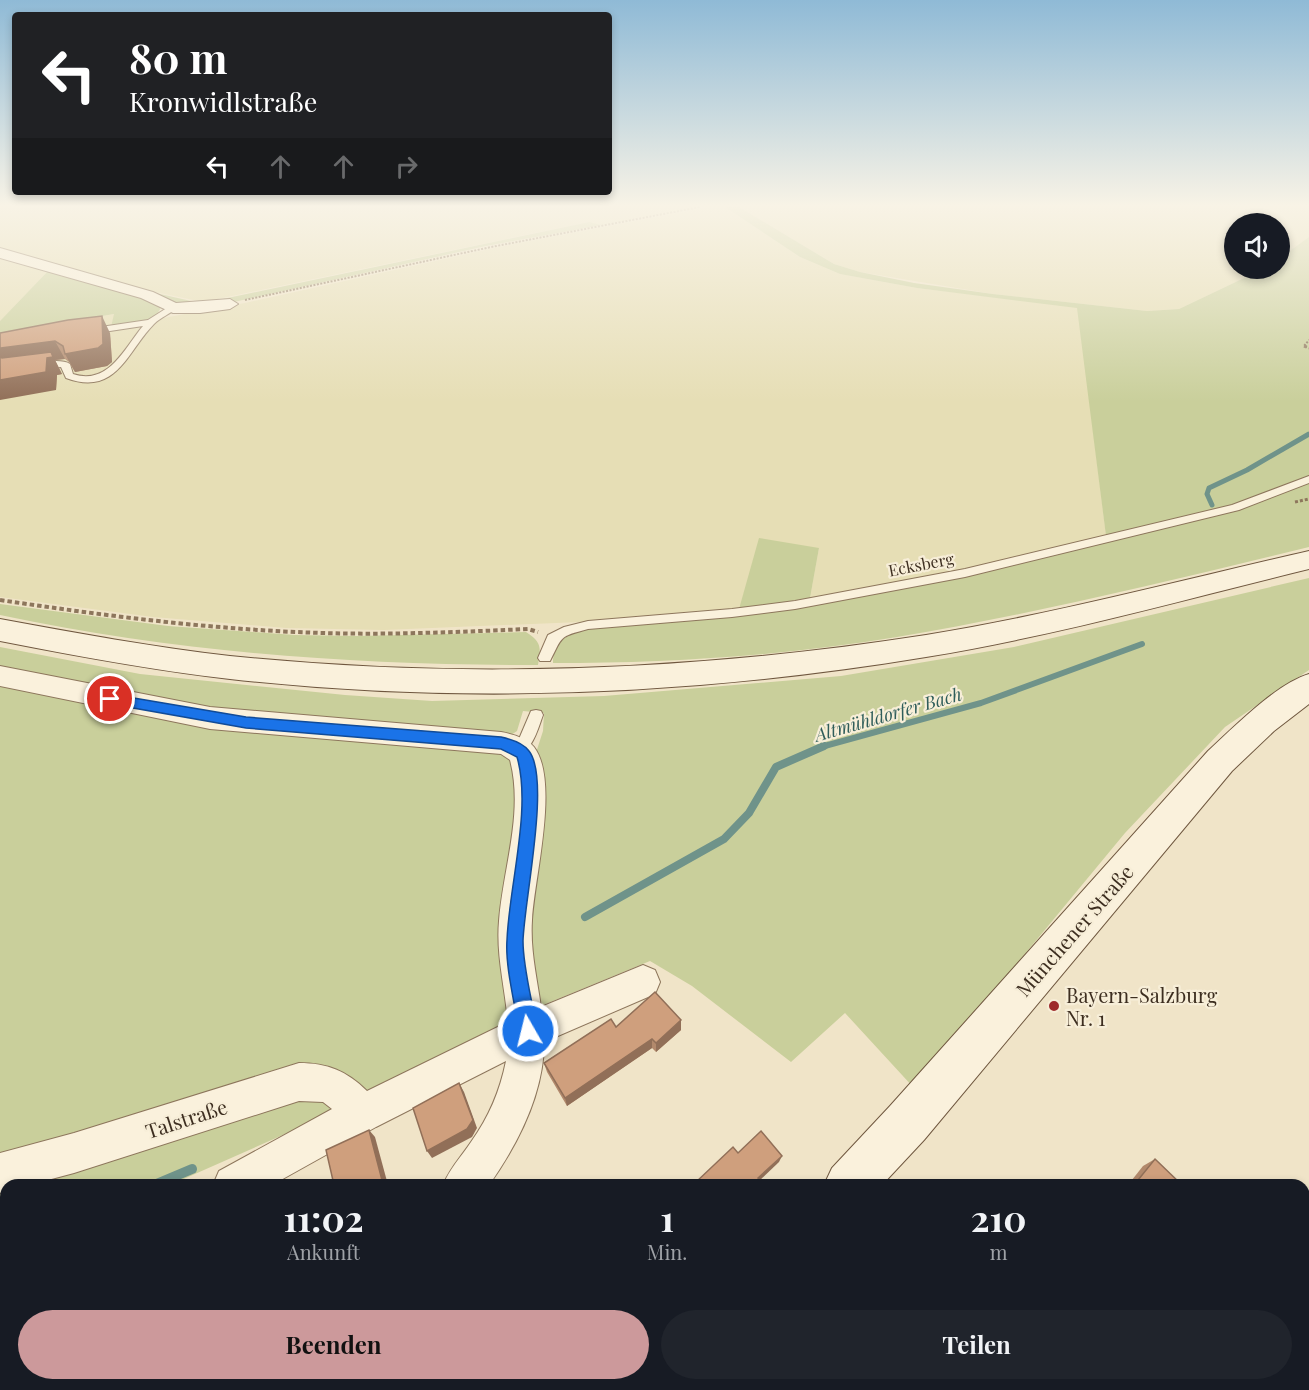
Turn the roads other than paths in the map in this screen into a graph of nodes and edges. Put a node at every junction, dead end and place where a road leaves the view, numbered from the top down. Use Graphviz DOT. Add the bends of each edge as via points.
graph roads {
  1 [pos="66,272"];
  2 [pos="230,304"];
  3 [pos="173,308"];
  4 [pos="150,322"];
  5 [pos="86,332"];
  6 [pos="23,369"];
  7 [pos="1309,479"];
  8 [pos="1309,560"];
  9 [pos="0,630"];
  10 [pos="545,658"];
  11 [pos="0,676"];
  12 [pos="1309,686"];
  13 [pos="536,715"];
  14 [pos="516,749"];
  15 [pos="642,982"];
  16 [pos="528,1031"];
  17 [pos="362,1113"];
  18 [pos="0,1173"];
  19 [pos="244,1179"];
  20 [pos="468,1179"];
  21 [pos="855,1179"];
  1 -- 3 [label="street" via="147,295"];
  2 -- 3 [label="street"];
  3 -- 4 [label="lane"];
  4 -- 5 [label="lane"];
  4 -- 6 [label="lane" via="118,367 102,375 75,379 69,376 65,364 57,363"];
  7 -- 10 [label="lane, Ecksberg" via="1235,508 965,573 795,605 588,625 553,638"];
  8 -- 9 [label="main road" via="1016,629 926,646 714,672 591,679 493,682 326,676 164,659"];
  11 -- 14 [label="street" via="210,718 501,743"];
  12 -- 21 [label="main road, Münchener Straße" via="1220,761"];
  13 -- 14 [label="lane" via="525,742"];
  14 -- 16 [label="street" via="523,754 530,775 515,942"];
  15 -- 16 [label="street"];
  16 -- 17 [label="street"];
  16 -- 20 [label="street" via="525,1062 503,1126 491,1150"];
  17 -- 18 [label="street, Talstraße" via="338,1087 298,1082 74,1154"];
  17 -- 19 [label="street"];
}
